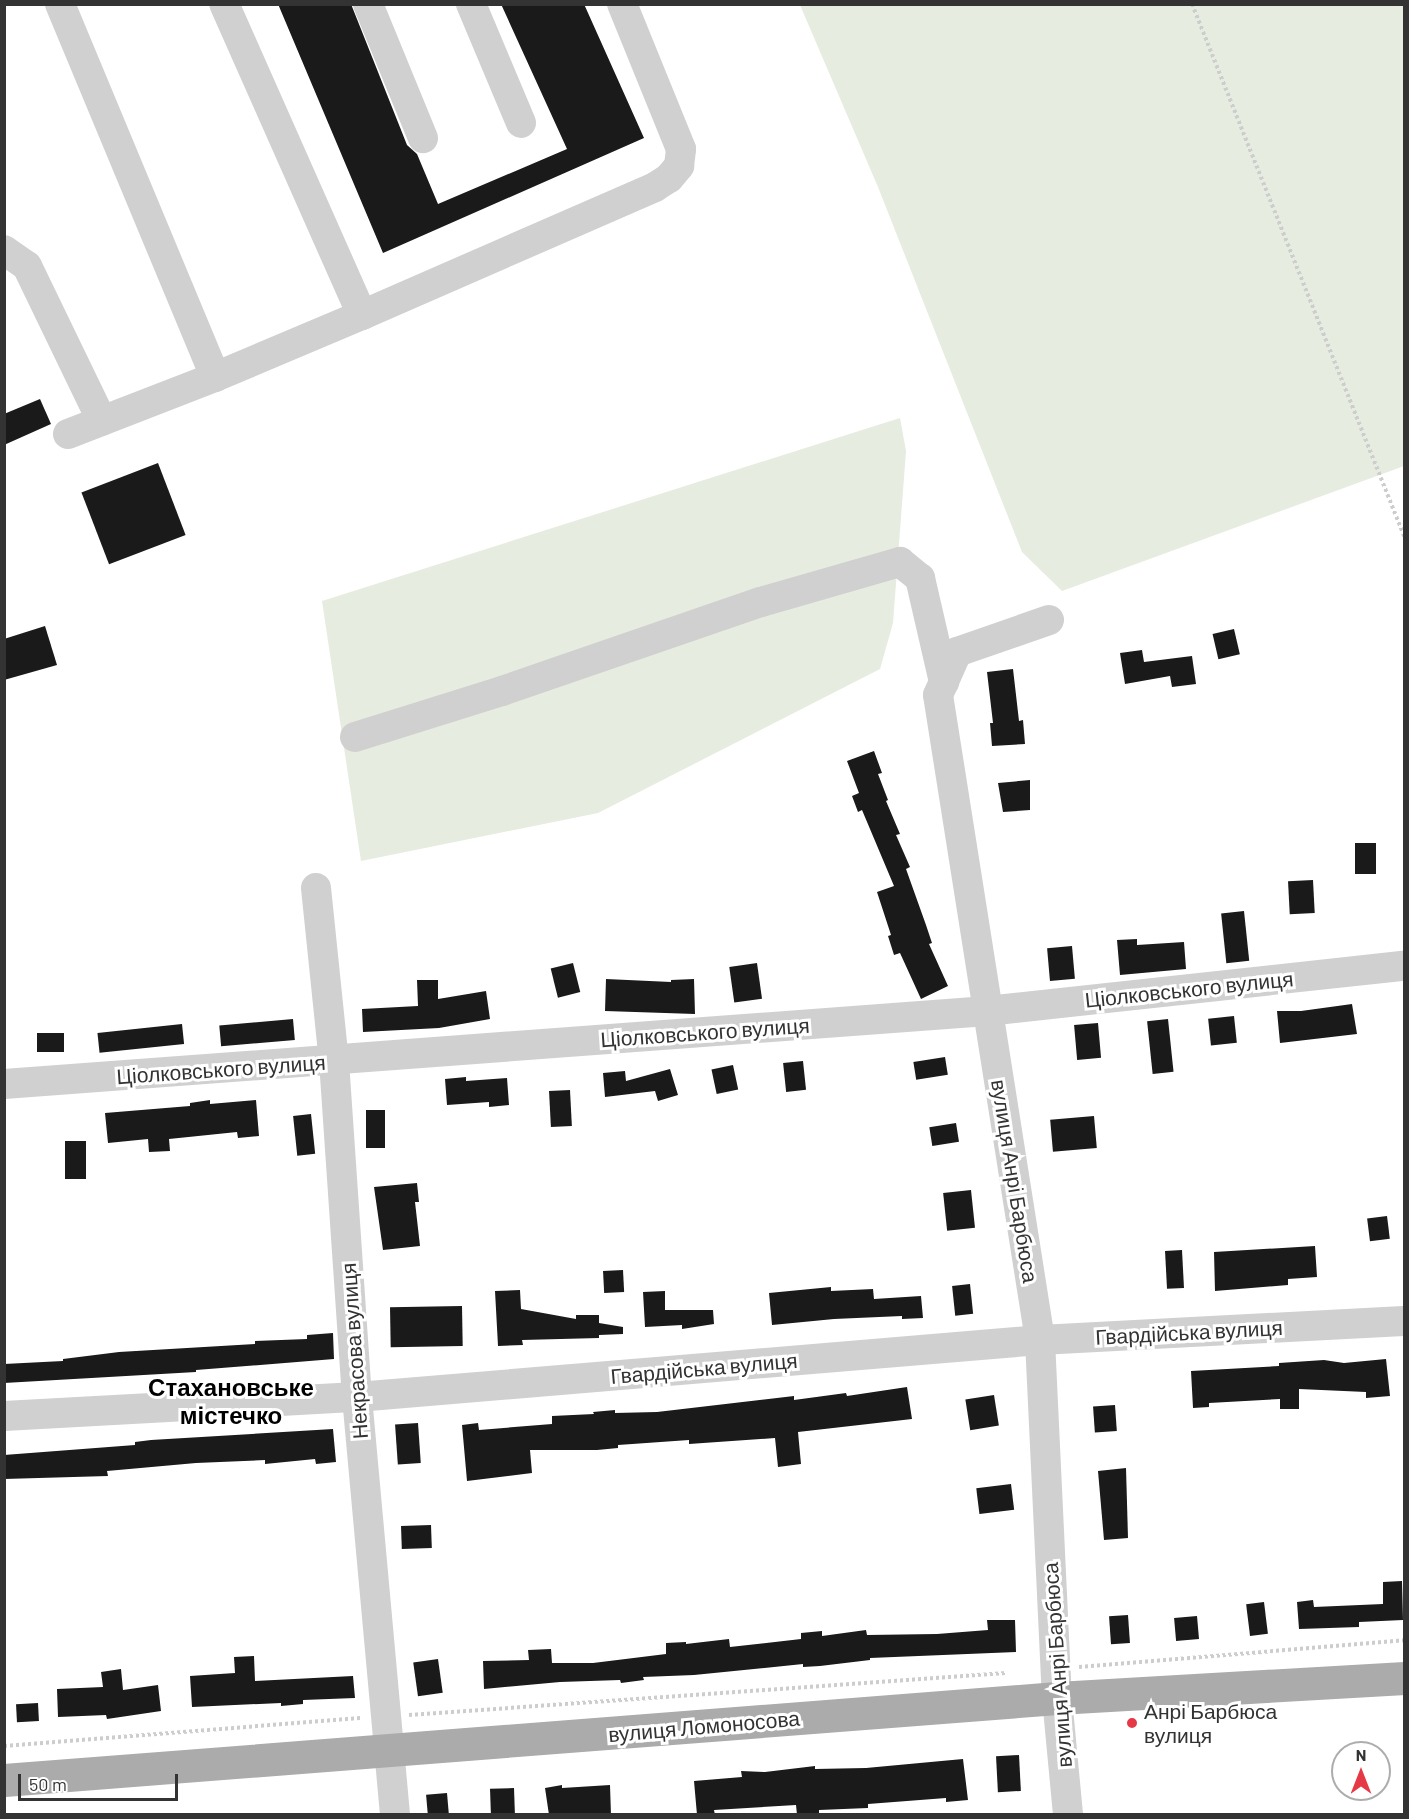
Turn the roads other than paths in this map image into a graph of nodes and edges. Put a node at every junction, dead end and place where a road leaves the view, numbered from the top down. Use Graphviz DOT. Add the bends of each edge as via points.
graph roads {
  1 [pos="60,4"];
  2 [pos="224,4"];
  3 [pos="368,4"];
  4 [pos="471,4"];
  5 [pos="622,4"];
  6 [pos="521,123"];
  7 [pos="423,138"];
  8 [pos="4,250"];
  9 [pos="362,315"];
  10 [pos="215,377"];
  11 [pos="102,421"];
  12 [pos="68,434"];
  13 [pos="1049,620"];
  14 [pos="944,682"];
  15 [pos="355,737"];
  16 [pos="316,888"];
  17 [pos="1404,966"];
  18 [pos="987,1011"];
  19 [pos="334,1061"];
  20 [pos="4,1084"];
  21 [pos="1404,1321"];
  22 [pos="1040,1340"];
  23 [pos="357,1397"];
  24 [pos="4,1416"];
  25 [pos="1056,1683"];
  26 [pos="1402,1683"];
  27 [pos="389,1752"];
  28 [pos="4,1780"];
  29 [pos="395,1815"];
  30 [pos="1068,1815"];
  1 -- 10 [label="street"];
  2 -- 9 [label="street"];
  3 -- 7 [label="street"];
  4 -- 6 [label="street"];
  5 -- 9 [label="street" via="681,149 679,166 674,172 655,187"];
  8 -- 11 [label="street" via="27,266"];
  9 -- 10 [label="street"];
  10 -- 11 [label="street"];
  11 -- 12 [label="street"];
  13 -- 14 [label="street, вулиця Анрі Барбюса" via="957,652"];
  14 -- 15 [label="street" via="920,578 900,562 761,602"];
  14 -- 18 [label="street, вулиця Анрі Барбюса" via="938,695"];
  16 -- 19 [label="street, Некрасова вулиця"];
  17 -- 18 [label="street, Ціолковського вулиця"];
  18 -- 19 [label="street, Ціолковського вулиця"];
  18 -- 22 [label="street, вулиця Анрі Барбюса"];
  19 -- 20 [label="street, Ціолковського вулиця"];
  19 -- 23 [label="street, Некрасова вулиця"];
  21 -- 22 [label="street, Гвардійська вулиця"];
  22 -- 23 [label="street, Гвардійська вулиця"];
  22 -- 25 [label="street, вулиця Анрі Барбюса"];
  23 -- 24 [label="street, Гвардійська вулиця"];
  23 -- 27 [label="street, Некрасова вулиця"];
  25 -- 26 [label="main road, вулиця Ломоносова"];
  25 -- 27 [label="main road, вулиця Ломоносова"];
  25 -- 30 [label="street, вулиця Анрі Барбюса"];
  27 -- 28 [label="main road, вулиця Ломоносова"];
  27 -- 29 [label="street, Некрасова вулиця"];
}
